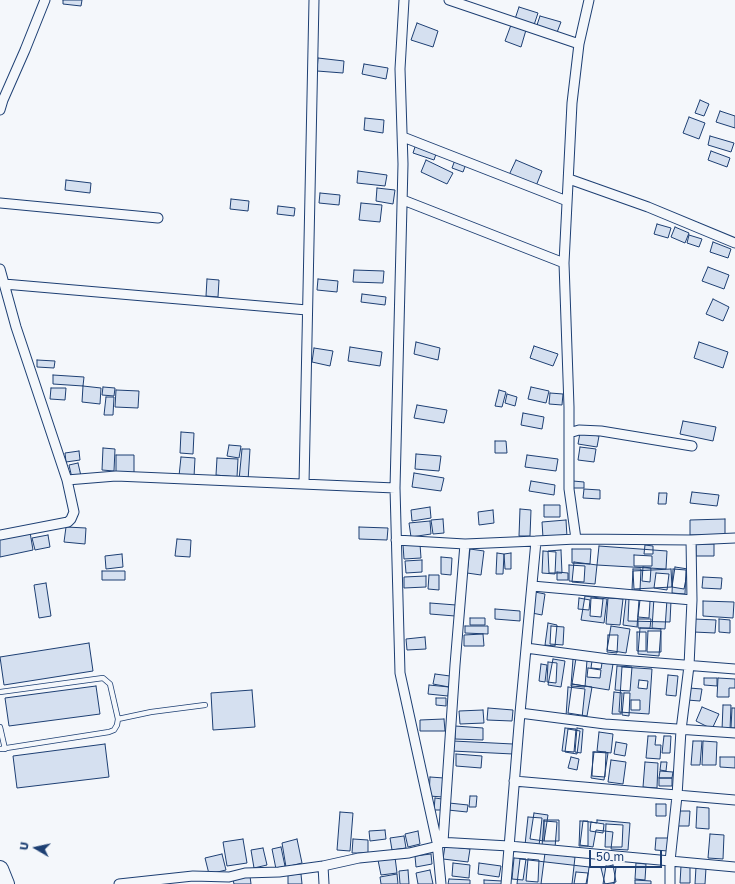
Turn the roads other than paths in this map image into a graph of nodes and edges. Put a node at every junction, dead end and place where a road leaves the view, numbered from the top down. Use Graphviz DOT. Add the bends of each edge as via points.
graph roads {
  1 [pos="45,0"];
  2 [pos="314,0"];
  3 [pos="404,0"];
  4 [pos="449,0"];
  5 [pos="589,0"];
  6 [pos="579,44"];
  7 [pos="2,100"];
  8 [pos="0,110"];
  9 [pos="403,137"];
  10 [pos="569,179"];
  11 [pos="403,200"];
  12 [pos="567,201"];
  13 [pos="0,203"];
  14 [pos="158,218"];
  15 [pos="735,243"];
  16 [pos="564,263"];
  17 [pos="0,268"];
  18 [pos="4,284"];
  19 [pos="307,310"];
  20 [pos="569,433"];
  21 [pos="692,446"];
  22 [pos="67,480"];
  23 [pos="304,484"];
  24 [pos="395,488"];
  25 [pos="0,534"];
  26 [pos="735,538"];
  27 [pos="576,539"];
  28 [pos="396,540"];
  29 [pos="691,540"];
  30 [pos="536,541"];
  31 [pos="465,544"];
  32 [pos="532,586"];
  33 [pos="692,600"];
  34 [pos="526,648"];
  35 [pos="689,666"];
  36 [pos="735,669"];
  37 [pos="0,692"];
  38 [pos="205,705"];
  39 [pos="520,713"];
  40 [pos="118,719"];
  41 [pos="0,727"];
  42 [pos="681,730"];
  43 [pos="735,733"];
  44 [pos="2,749"];
  45 [pos="514,781"];
  46 [pos="677,796"];
  47 [pos="735,800"];
  48 [pos="439,844"];
  49 [pos="509,846"];
  50 [pos="670,861"];
  51 [pos="323,866"];
  52 [pos="735,867"];
  53 [pos="0,869"];
  54 [pos="229,881"];
  55 [pos="6,884"];
  56 [pos="119,884"];
  57 [pos="324,884"];
  58 [pos="441,884"];
  59 [pos="506,884"];
  60 [pos="670,884"];
  1 -- 7 [label="street" via="26,50"];
  2 -- 19 [label="street"];
  3 -- 9 [label="street" via="400,69"];
  4 -- 6 [label="street"];
  5 -- 6 [label="street"];
  6 -- 10 [label="street" via="572,103"];
  7 -- 8 [label="street"];
  9 -- 11 [label="street"];
  9 -- 12 [label="street"];
  10 -- 12 [label="street"];
  10 -- 15 [label="street" via="648,206"];
  11 -- 16 [label="street"];
  11 -- 24 [label="street"];
  12 -- 16 [label="street"];
  13 -- 14 [label="street"];
  16 -- 20 [label="street"];
  17 -- 18 [label="street"];
  18 -- 19 [label="street"];
  18 -- 22 [label="street"];
  19 -- 23 [label="street"];
  20 -- 21 [label="street" via="579,430 601,431"];
  20 -- 27 [label="street" via="569,488"];
  22 -- 23 [label="street" via="116,476"];
  22 -- 25 [label="street" via="74,512 68,522"];
  23 -- 24 [label="street"];
  24 -- 28 [label="street"];
  26 -- 29 [label="street"];
  27 -- 29 [label="street"];
  27 -- 30 [label="street"];
  28 -- 31 [label="street"];
  28 -- 48 [label="street" via="400,673"];
  29 -- 33 [label="street"];
  30 -- 31 [label="street"];
  30 -- 32 [label="street"];
  31 -- 48 [label="street"];
  32 -- 33 [label="street"];
  32 -- 34 [label="street"];
  33 -- 35 [label="street"];
  34 -- 35 [label="street"];
  34 -- 39 [label="street"];
  35 -- 36 [label="street"];
  35 -- 42 [label="street"];
  37 -- 40 [label="lane" via="103,678 110,684"];
  38 -- 40 [label="lane"];
  39 -- 42 [label="street" via="605,724"];
  39 -- 45 [label="street"];
  40 -- 44 [label="lane" via="114,730 109,732"];
  41 -- 44 [label="lane"];
  42 -- 43 [label="street"];
  42 -- 46 [label="street"];
  45 -- 46 [label="street"];
  45 -- 49 [label="street"];
  46 -- 47 [label="street"];
  46 -- 50 [label="street"];
  48 -- 49 [label="street"];
  48 -- 51 [label="street" via="409,853 359,858"];
  48 -- 58 [label="street"];
  49 -- 50 [label="street"];
  49 -- 59 [label="street"];
  50 -- 52 [label="street"];
  50 -- 60 [label="street"];
  51 -- 54 [label="street" via="279,872 245,873"];
  51 -- 57 [label="street"];
  53 -- 55 [label="highway"];
  54 -- 56 [label="street" via="193,876"];
}
